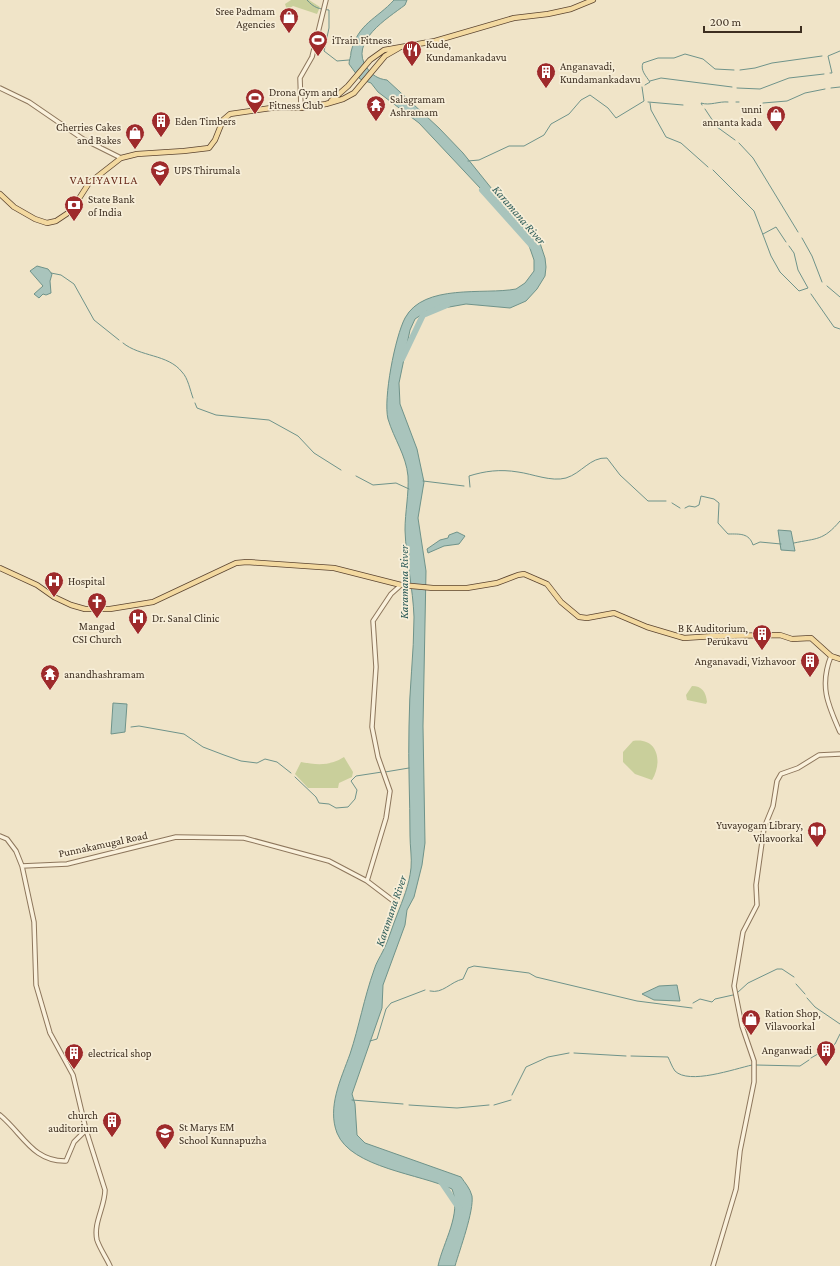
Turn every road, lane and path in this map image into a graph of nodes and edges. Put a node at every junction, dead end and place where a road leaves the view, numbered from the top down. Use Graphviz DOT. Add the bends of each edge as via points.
graph roads {
  1 [pos="326,0"];
  2 [pos="593,0"];
  3 [pos="399,48"];
  4 [pos="0,88"];
  5 [pos="326,104"];
  6 [pos="301,108"];
  7 [pos="121,158"];
  8 [pos="0,194"];
  9 [pos="0,568"];
  10 [pos="401,585"];
  11 [pos="831,656"];
  12 [pos="840,659"];
  13 [pos="840,732"];
  14 [pos="840,754"];
  15 [pos="0,836"];
  16 [pos="22,866"];
  17 [pos="368,881"];
  18 [pos="396,903"];
  19 [pos="0,1115"];
  20 [pos="86,1130"];
  21 [pos="110,1266"];
  22 [pos="713,1266"];
  1 -- 6 [label="street" via="312,58 300,78"];
  2 -- 3 [label="main road" via="570,9 514,18 460,35"];
  3 -- 5 [label="main road" via="385,56 354,93"];
  3 -- 5 [label="main road" via="378,53 339,95"];
  4 -- 7 [label="street" via="29,102 83,139"];
  5 -- 6 [label="main road"];
  6 -- 7 [label="main road" via="271,108 230,114 223,120 209,148 137,154"];
  7 -- 8 [label="main road" via="89,183 71,211 56,221 47,223 35,219 14,207"];
  9 -- 10 [label="main road" via="37,585 54,597 85,609 110,609 153,602 236,563 247,562 334,568"];
  10 -- 11 [label="main road" via="466,588 498,583 524,574 547,584 561,602 579,617 614,613 647,627 684,638 780,635 811,638"];
  10 -- 17 [label="street" via="391,594 373,621 376,667 372,727 378,757 390,791 386,818"];
  11 -- 12 [label="main road"];
  11 -- 13 [label="street" via="826,671 826,697"];
  14 -- 22 [label="street" via="819,754 798,768 781,774 764,828 756,885 757,905 743,932 734,986 742,1026 754,1060 754,1082 740,1151 736,1189"];
  15 -- 16 [label="street" via="7,839 16,851"];
  16 -- 17 [label="street, Punnakamugal Road" via="67,864 176,837 213,836 255,840 329,861"];
  16 -- 20 [label="street" via="34,922 36,985 50,1033 73,1075"];
  17 -- 18 [label="street, Punnakamugal Road"];
  19 -- 20 [label="street" via="37,1153 48,1160 66,1161 74,1142"];
  20 -- 21 [label="street" via="105,1199 97,1227 97,1239"];
}
